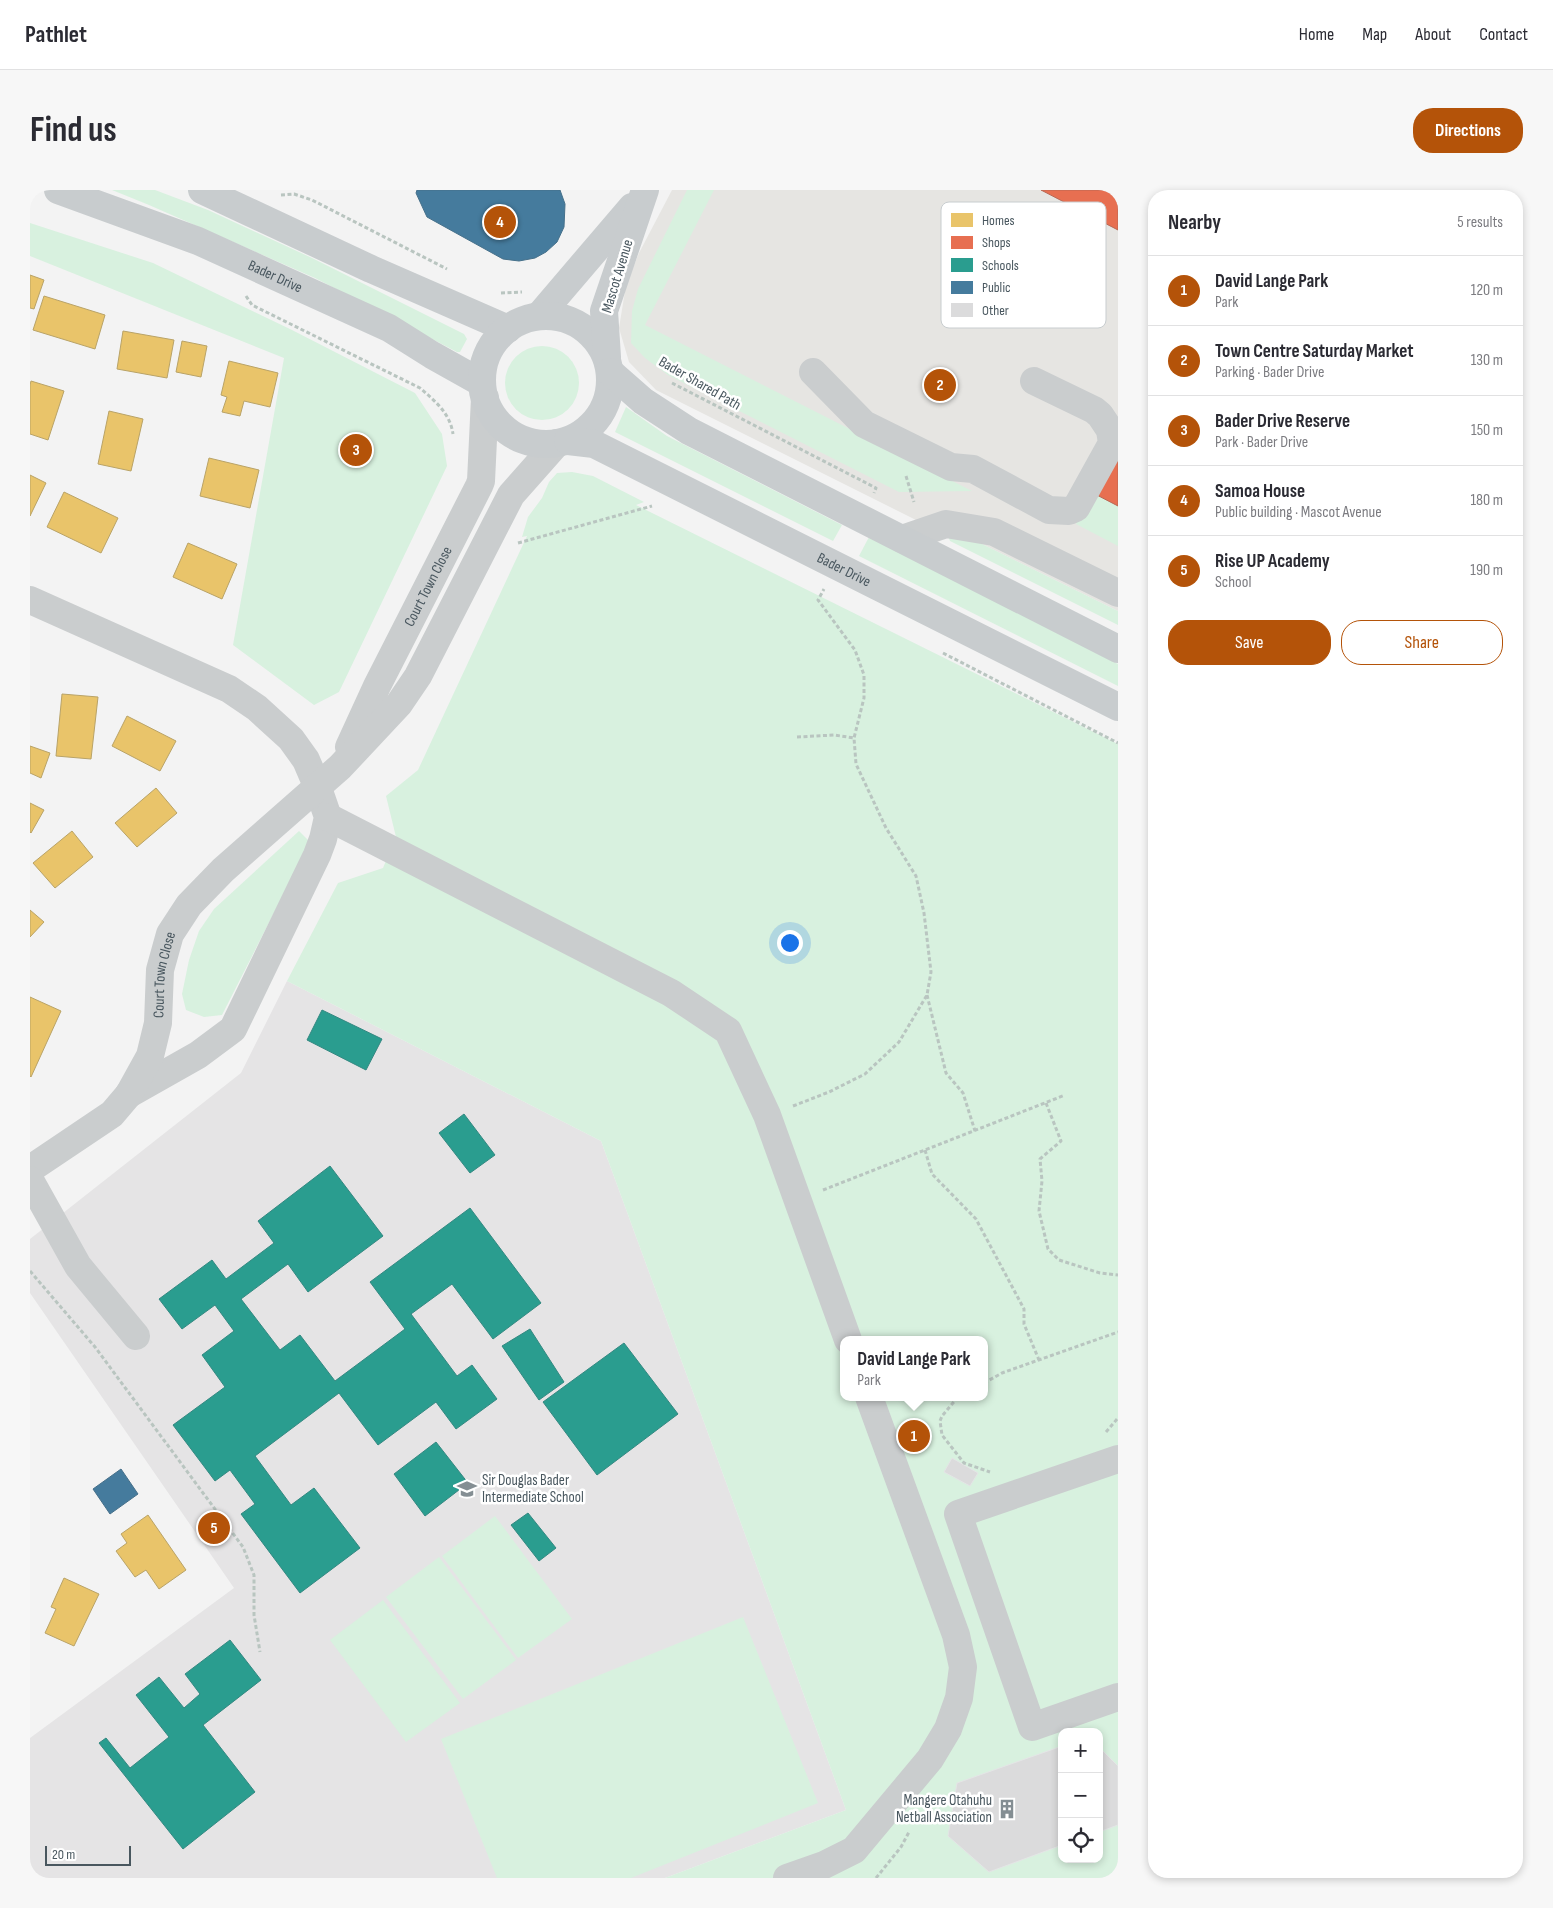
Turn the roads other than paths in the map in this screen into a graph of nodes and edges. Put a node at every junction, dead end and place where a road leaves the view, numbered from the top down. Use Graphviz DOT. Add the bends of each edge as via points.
graph roads {
  1 [pos="58,190"];
  2 [pos="202,190"];
  3 [pos="644,192"];
  4 [pos="539,316"];
  5 [pos="508,329"];
  6 [pos="609,365"];
  7 [pos="813,372"];
  8 [pos="1034,380"];
  9 [pos="483,391"];
  10 [pos="563,442"];
  11 [pos="902,540"];
  12 [pos="1118,593"];
  13 [pos="30,600"];
  14 [pos="1118,649"];
  15 [pos="1118,707"];
  16 [pos="340,767"];
  17 [pos="318,788"];
  18 [pos="328,817"];
  19 [pos="129,1094"];
  20 [pos="30,1169"];
  21 [pos="30,1180"];
  22 [pos="136,1336"];
  23 [pos="847,1336"];
  24 [pos="870,1401"];
  25 [pos="1118,1459"];
  26 [pos="995,1619"];
  27 [pos="956,1636"];
  28 [pos="1118,1697"];
  29 [pos="787,1878"];
  1 -- 9 [label="main road, Bader Drive" via="198,241 389,328"];
  2 -- 5 [label="main road"];
  3 -- 4 [label="main road, Mascot Avenue"];
  3 -- 6 [label="main road, Mascot Avenue" via="604,311"];
  4 -- 5 [label="main road" via="522,320"];
  4 -- 6 [label="main road" via="561,317 580,325 596,339"];
  5 -- 9 [label="main road" via="493,344 484,363"];
  6 -- 10 [label="main road" via="609,394 602,414 587,430"];
  6 -- 11 [label="main road" via="643,401 690,431"];
  7 -- 8 [label="street" via="864,424 951,467 973,469 1049,510 1068,511 1076,508 1112,443 1110,430 1094,410"];
  9 -- 10 [label="main road" via="493,415 505,429 521,439 539,444"];
  9 -- 16 [label="street, Court Town Close" via="481,481 377,686"];
  10 -- 15 [label="main road, Bader Drive" via="594,444"];
  10 -- 16 [label="street, Court Town Close" via="511,495 418,676 399,704"];
  11 -- 12 [label="street" via="946,524 994,532"];
  11 -- 14 [label="main road"];
  13 -- 17 [label="street" via="229,689 257,708 291,739 306,760"];
  16 -- 17 [label="street, Court Town Close"];
  17 -- 18 [label="street"];
  17 -- 19 [label="street, Court Town Close" via="223,870 188,905 170,934 160,970 158,1023 150,1056"];
  18 -- 19 [label="street" via="317,855 233,1029 198,1055"];
  18 -- 23 [label="street" via="671,993 728,1031 767,1116"];
  19 -- 20 [label="street, Court Town Close" via="112,1114"];
  21 -- 22 [label="street" via="78,1266"];
  24 -- 27 [label="street"];
  25 -- 26 [label="street" via="958,1514"];
  26 -- 27 [label="street"];
  26 -- 28 [label="street" via="1032,1726"];
  27 -- 29 [label="street" via="963,1667 960,1698 948,1729 930,1759 854,1850"];
}
